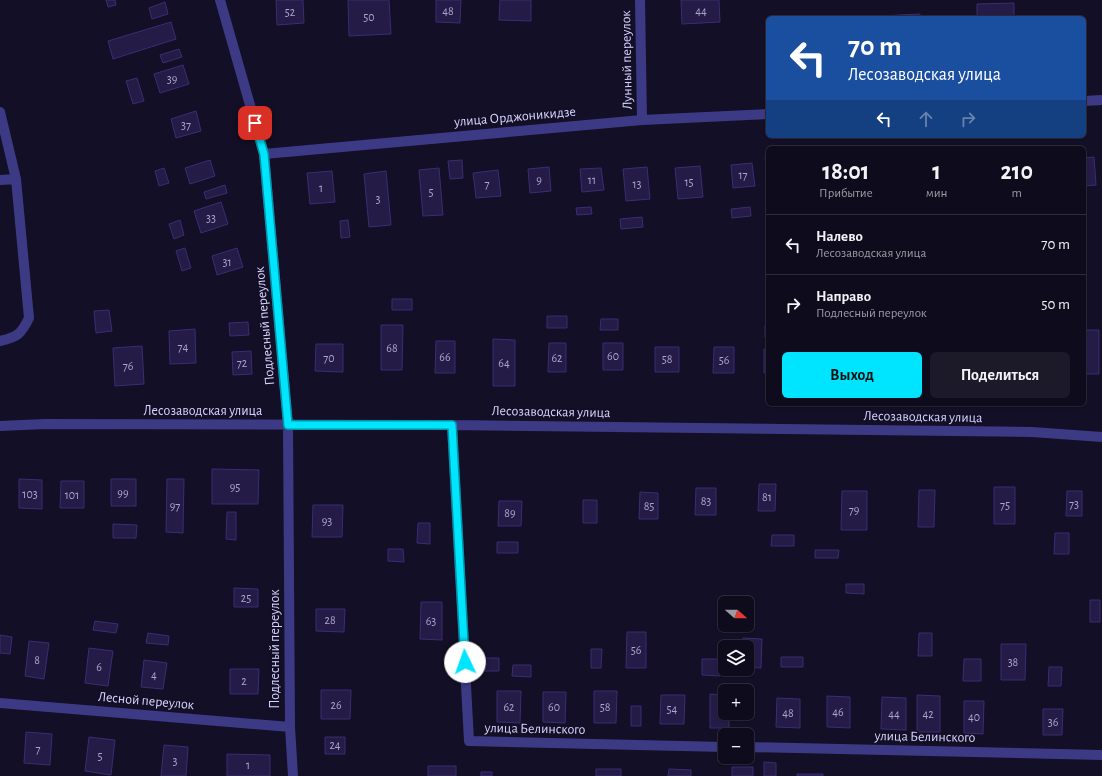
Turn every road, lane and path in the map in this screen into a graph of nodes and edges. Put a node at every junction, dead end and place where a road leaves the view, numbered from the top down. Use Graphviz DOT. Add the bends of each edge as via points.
graph roads {
  1 [pos="220,0"];
  2 [pos="640,0"];
  3 [pos="1102,100"];
  4 [pos="1086,101"];
  5 [pos="0,112"];
  6 [pos="766,114"];
  7 [pos="642,120"];
  8 [pos="264,154"];
  9 [pos="16,179"];
  10 [pos="0,180"];
  11 [pos="0,341"];
  12 [pos="288,425"];
  13 [pos="452,425"];
  14 [pos="0,426"];
  15 [pos="1102,437"];
  16 [pos="0,703"];
  17 [pos="290,727"];
  18 [pos="718,747"];
  19 [pos="754,747"];
  20 [pos="1102,755"];
  21 [pos="293,776"];
  1 -- 8 [label="street, Подлесный переулок"];
  2 -- 7 [label="street, Лунный переулок"];
  3 -- 4 [label="street"];
  5 -- 9 [label="street"];
  6 -- 7 [label="street, улица Орджоникидзе"];
  7 -- 8 [label="street, улица Орджоникидзе"];
  8 -- 12 [label="street, Подлесный переулок"];
  9 -- 10 [label="street"];
  9 -- 11 [label="street" via="29,318 24,330 13,338"];
  12 -- 13 [label="street, Лесозаводская улица"];
  12 -- 14 [label="street, Лесозаводская улица"];
  12 -- 17 [label="street, Подлесный переулок"];
  13 -- 15 [label="street, Лесозаводская улица" via="1032,432"];
  13 -- 18 [label="street, улица Белинского" via="469,741"];
  16 -- 17 [label="street, Лесной переулок"];
  17 -- 21 [label="street, Подлесный переулок"];
  19 -- 20 [label="street, улица Белинского"];
}
